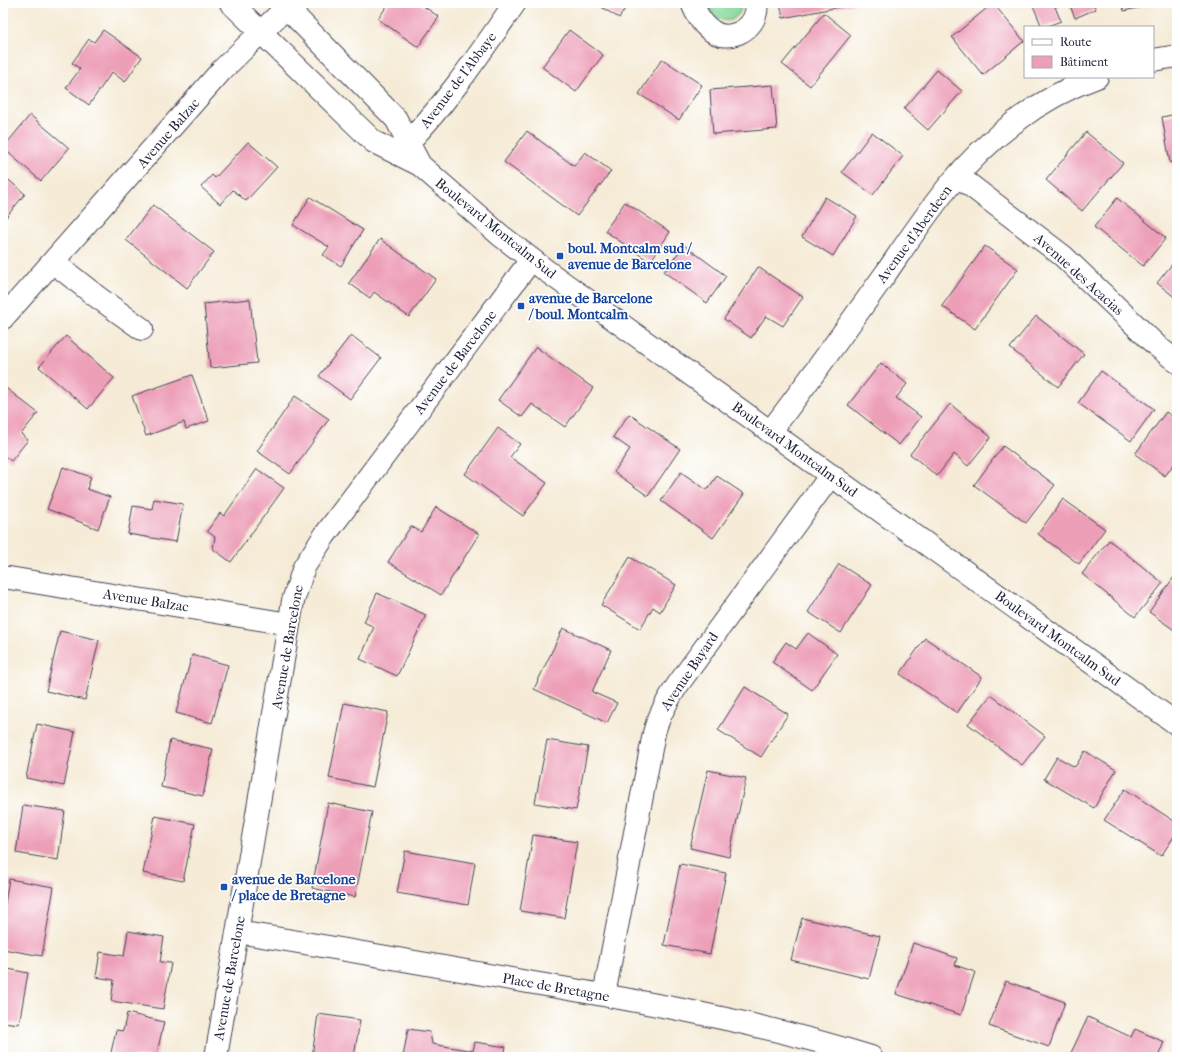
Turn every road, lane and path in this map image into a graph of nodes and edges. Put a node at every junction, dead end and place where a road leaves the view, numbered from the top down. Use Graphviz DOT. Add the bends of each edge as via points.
graph roads {
  1 [pos="231,3"];
  2 [pos="515,3"];
  3 [pos="692,3"];
  4 [pos="756,3"];
  5 [pos="287,4"];
  6 [pos="260,32"];
  7 [pos="1177,56"];
  8 [pos="1154,60"];
  9 [pos="1095,78"];
  10 [pos="402,148"];
  11 [pos="958,176"];
  12 [pos="532,260"];
  13 [pos="53,262"];
  14 [pos="3,318"];
  15 [pos="142,330"];
  16 [pos="1177,362"];
  17 [pos="770,432"];
  18 [pos="831,475"];
  19 [pos="3,577"];
  20 [pos="289,624"];
  21 [pos="1177,724"];
  22 [pos="237,932"];
  23 [pos="604,995"];
  24 [pos="216,1057"];
  25 [pos="871,1057"];
  1 -- 6 [label="street"];
  2 -- 10 [label="street, Avenue de l'Abbaye" via="450,94"];
  3 -- 4 [label="street" via="704,25 719,35 729,36 746,29 752,23"];
  5 -- 6 [label="street, Avenue Balzac"];
  5 -- 10 [label="street, Boulevard Montcalm Sud" via="396,119"];
  6 -- 10 [label="street" via="374,142"];
  6 -- 13 [label="street, Avenue Balzac" via="222,70"];
  7 -- 8 [label="street"];
  9 -- 11 [label="street, Avenue d'Aberdeen" via="1054,96 1016,121 982,150"];
  10 -- 12 [label="street, Boulevard Montcalm Sud"];
  11 -- 16 [label="street, Avenue des Acacias" via="1063,256"];
  11 -- 17 [label="street, Avenue d'Aberdeen"];
  12 -- 17 [label="street, Boulevard Montcalm Sud"];
  12 -- 20 [label="street, Avenue de Barcelone" via="312,554 298,584"];
  13 -- 14 [label="street, Avenue Balzac"];
  13 -- 15 [label="street"];
  17 -- 18 [label="street, Boulevard Montcalm Sud"];
  18 -- 21 [label="street, Boulevard Montcalm Sud"];
  18 -- 23 [label="street, Avenue Bayard" via="679,683 658,717"];
  19 -- 20 [label="street, Avenue Balzac"];
  20 -- 22 [label="street, Avenue de Barcelone"];
  22 -- 23 [label="street, Place de Bretagne"];
  22 -- 24 [label="street, Avenue de Barcelone"];
  23 -- 25 [label="street, Place de Bretagne" via="773,1029"];
}
